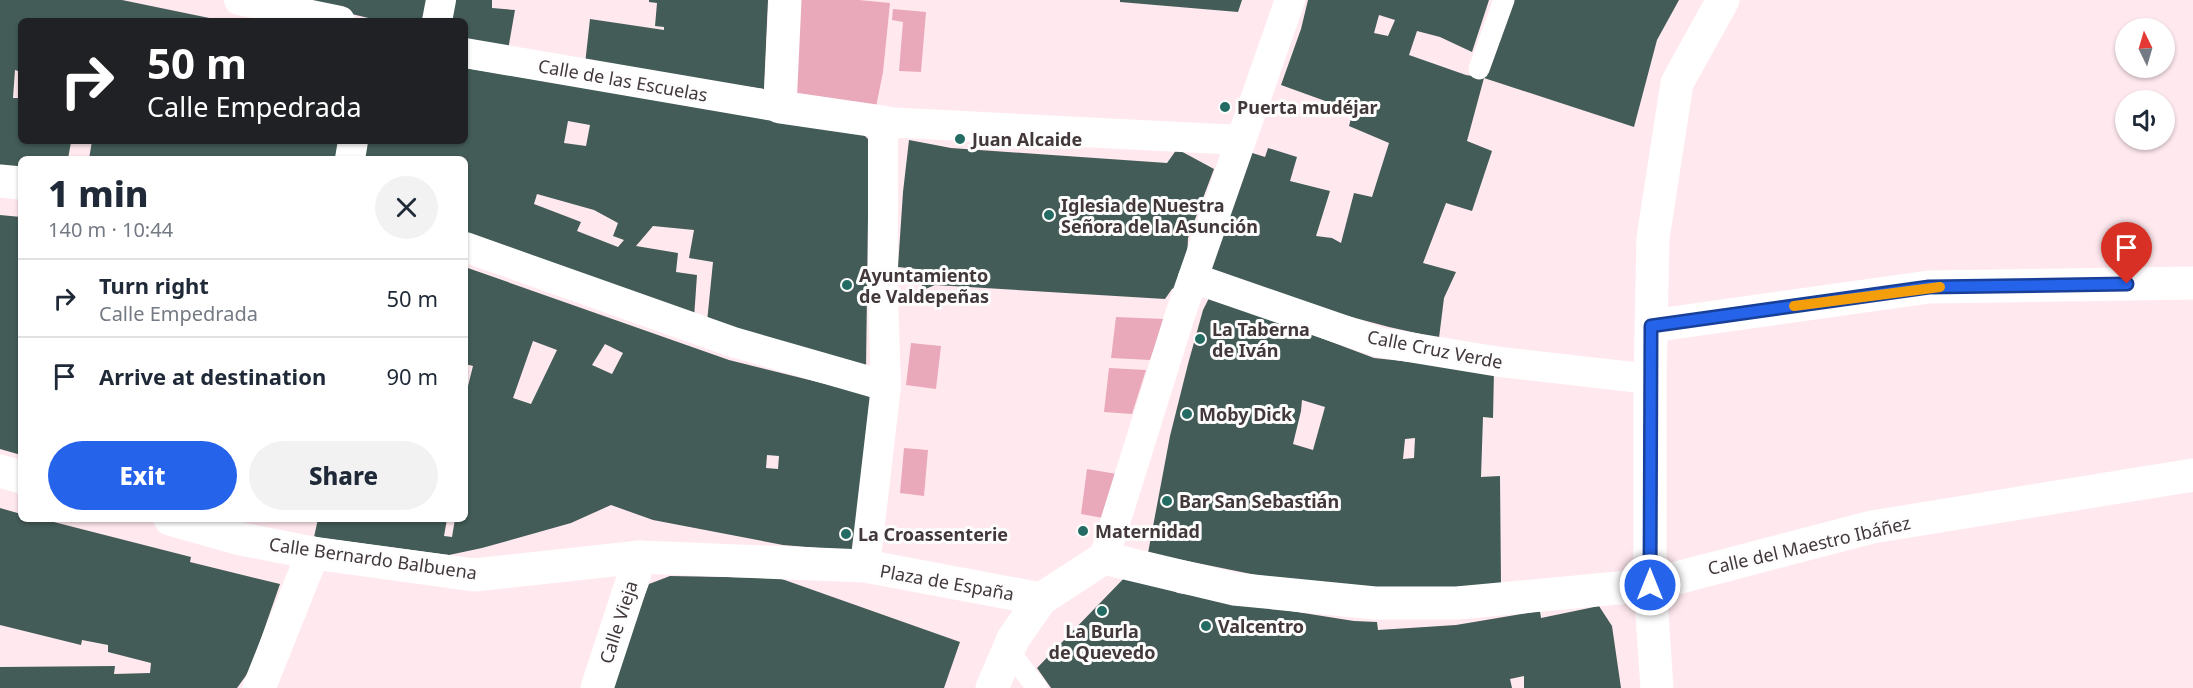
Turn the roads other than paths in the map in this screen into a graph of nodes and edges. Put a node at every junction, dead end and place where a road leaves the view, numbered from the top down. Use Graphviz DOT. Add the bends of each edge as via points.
graph roads {
  1 [pos="239,0"];
  2 [pos="441,0"];
  3 [pos="786,0"];
  4 [pos="1290,0"];
  5 [pos="1504,0"];
  6 [pos="1723,0"];
  7 [pos="326,18"];
  8 [pos="438,18"];
  9 [pos="468,54"];
  10 [pos="1479,69"];
  11 [pos="780,107"];
  12 [pos="883,122"];
  13 [pos="1241,140"];
  14 [pos="0,181"];
  15 [pos="18,183"];
  16 [pos="468,248"];
  17 [pos="1193,278"];
  18 [pos="2193,283"];
  19 [pos="1651,326"];
  20 [pos="1650,379"];
  21 [pos="886,386"];
  22 [pos="0,471"];
  23 [pos="2193,475"];
  24 [pos="18,476"];
  25 [pos="191,522"];
  26 [pos="241,529"];
  27 [pos="313,553"];
  28 [pos="639,557"];
  29 [pos="1104,558"];
  30 [pos="865,566"];
  31 [pos="1650,585"];
  32 [pos="1041,599"];
  33 [pos="1009,651"];
  34 [pos="259,688"];
  35 [pos="597,688"];
  36 [pos="992,688"];
  37 [pos="1037,688"];
  38 [pos="1658,688"];
  1 -- 7 [label="street"];
  2 -- 8 [label="street"];
  3 -- 11 [label="street"];
  4 -- 13 [label="street"];
  5 -- 10 [label="lane"];
  6 -- 19 [label="street" via="1677,83 1653,238"];
  9 -- 11 [label="street, Calle de las Escuelas"];
  11 -- 12 [label="street"];
  12 -- 13 [label="street"];
  12 -- 21 [label="street, Plaza de España"];
  13 -- 17 [label="street"];
  14 -- 15 [label="street"];
  16 -- 21 [label="street" via="733,342"];
  17 -- 20 [label="street, Calle Cruz Verde" via="1378,342 1500,362"];
  17 -- 29 [label="street"];
  18 -- 19 [label="street" via="1929,287"];
  19 -- 20 [label="street"];
  20 -- 31 [label="street"];
  21 -- 30 [label="street, Plaza de España"];
  22 -- 24 [label="street"];
  23 -- 31 [label="street, Calle del Maestro Ibáñez" via="1872,527"];
  25 -- 26 [label="street, Calle Bernardo Balbuena"];
  26 -- 27 [label="street, Calle Bernardo Balbuena"];
  27 -- 28 [label="street, Calle Bernardo Balbuena" via="474,575"];
  27 -- 34 [label="street"];
  28 -- 30 [label="street, Calle Bernardo Balbuena"];
  28 -- 35 [label="street, Calle Vieja"];
  29 -- 31 [label="street, Calle del Maestro Ibáñez" via="1234,589 1375,603 1456,603"];
  29 -- 32 [label="street"];
  30 -- 32 [label="street, Plaza de España"];
  31 -- 38 [label="street"];
  32 -- 33 [label="street"];
  33 -- 36 [label="street"];
  33 -- 37 [label="lane"];
}
